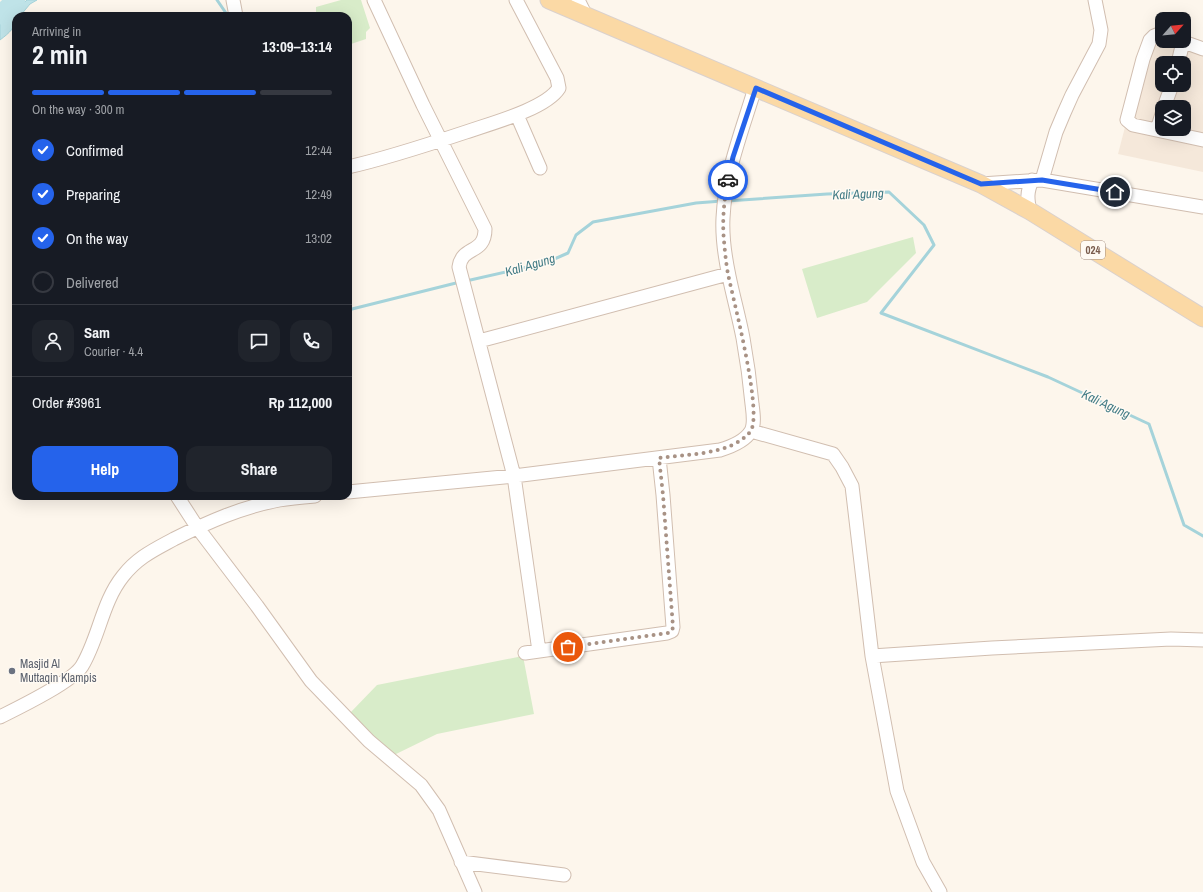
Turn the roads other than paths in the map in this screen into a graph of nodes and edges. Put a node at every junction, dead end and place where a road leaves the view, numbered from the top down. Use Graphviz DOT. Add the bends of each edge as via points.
graph roads {
  1 [pos="233,0"];
  2 [pos="374,0"];
  3 [pos="516,0"];
  4 [pos="549,0"];
  5 [pos="578,0"];
  6 [pos="1096,0"];
  7 [pos="235,12"];
  8 [pos="586,16"];
  9 [pos="1155,36"];
  10 [pos="1191,44"];
  11 [pos="1203,48"];
  12 [pos="756,88"];
  13 [pos="518,115"];
  14 [pos="1155,130"];
  15 [pos="1185,136"];
  16 [pos="441,140"];
  17 [pos="1203,140"];
  18 [pos="352,166"];
  19 [pos="540,168"];
  20 [pos="1037,180"];
  21 [pos="981,184"];
  22 [pos="1203,207"];
  23 [pos="1030,211"];
  24 [pos="728,274"];
  25 [pos="1203,318"];
  26 [pos="479,340"];
  27 [pos="751,431"];
  28 [pos="659,458"];
  29 [pos="514,476"];
  30 [pos="352,492"];
  31 [pos="180,500"];
  32 [pos="279,500"];
  33 [pos="197,527"];
  34 [pos="1203,640"];
  35 [pos="539,652"];
  36 [pos="525,654"];
  37 [pos="872,656"];
  38 [pos="0,717"];
  39 [pos="461,862"];
  40 [pos="564,875"];
  41 [pos="475,892"];
  42 [pos="940,892"];
  1 -- 7 [label="street"];
  2 -- 16 [label="street"];
  3 -- 13 [label="street" via="557,78 559,88 556,93"];
  4 -- 8 [label="main road, 024"];
  5 -- 8 [label="street"];
  6 -- 20 [label="street" via="1101,30 1099,44 1072,95"];
  8 -- 12 [label="main road, 024"];
  9 -- 14 [label="street" via="1150,40 1142,59 1127,120 1133,125"];
  10 -- 11 [label="street"];
  12 -- 21 [label="main road, 024"];
  12 -- 24 [label="street" via="733,157 726,194 723,218"];
  13 -- 16 [label="street"];
  13 -- 19 [label="street"];
  15 -- 17 [label="street"];
  16 -- 18 [label="street"];
  16 -- 26 [label="street" via="485,229 485,238 480,245 463,256 459,267"];
  20 -- 21 [label="street"];
  20 -- 22 [label="street"];
  20 -- 23 [label="street" via="1028,190"];
  21 -- 23 [label="main road, 024"];
  23 -- 25 [label="main road, 024"];
  24 -- 26 [label="street"];
  24 -- 27 [label="street" via="751,387"];
  26 -- 29 [label="street"];
  27 -- 28 [label="street" via="742,440 720,450"];
  27 -- 37 [label="street" via="832,454 842,467 852,486"];
  28 -- 29 [label="street"];
  28 -- 35 [label="street" via="672,631"];
  29 -- 30 [label="street"];
  29 -- 35 [label="street"];
  31 -- 33 [label="street"];
  32 -- 33 [label="street" via="235,512"];
  33 -- 38 [label="street" via="134,562 112,592 81,667 54,688"];
  33 -- 39 [label="street" via="311,681 369,741 421,785 439,810"];
  34 -- 37 [label="street" via="1170,639 1000,647"];
  35 -- 36 [label="street"];
  37 -- 42 [label="street" via="897,791 923,862"];
  39 -- 40 [label="street"];
  39 -- 41 [label="street"];
}
